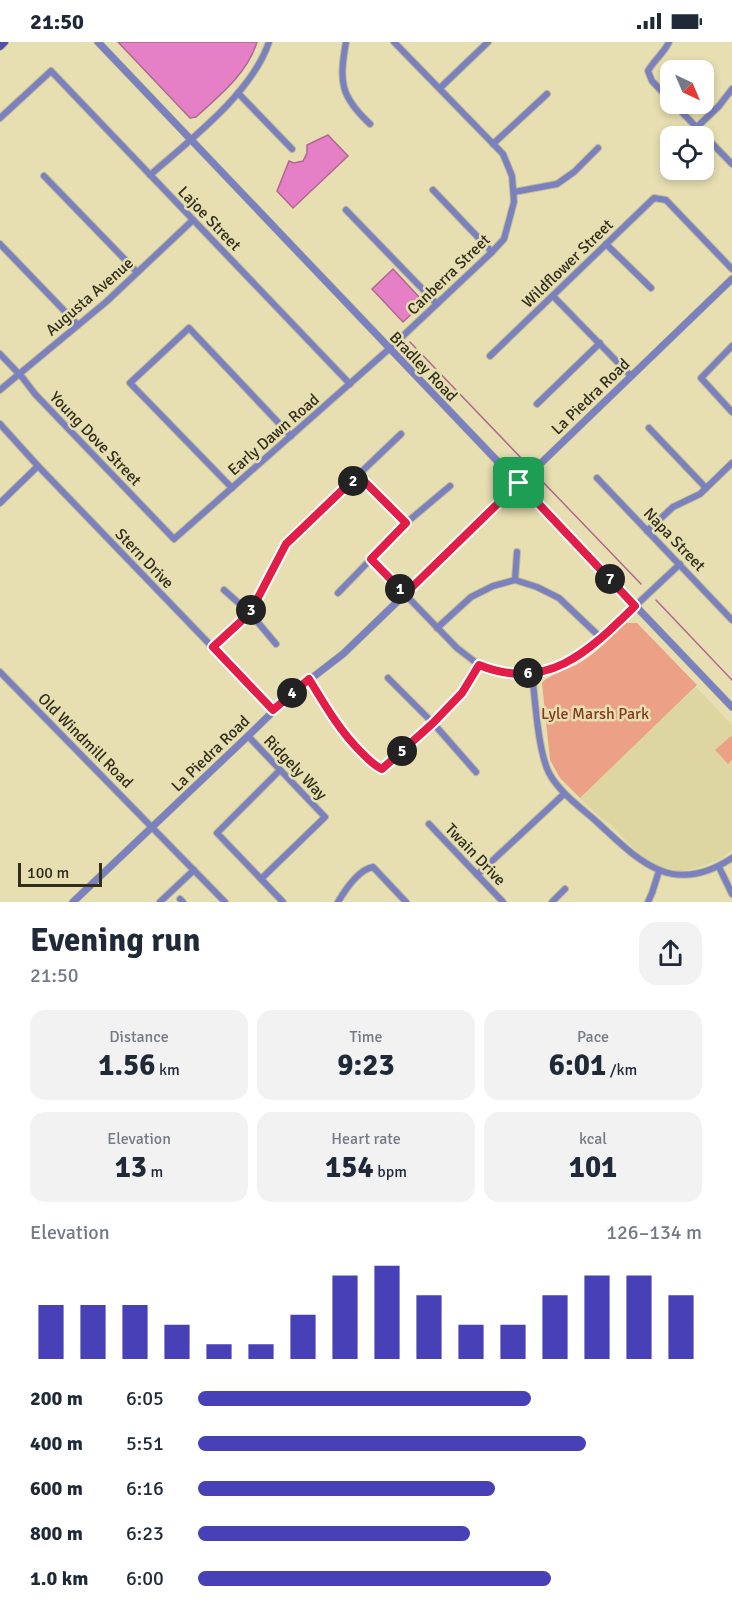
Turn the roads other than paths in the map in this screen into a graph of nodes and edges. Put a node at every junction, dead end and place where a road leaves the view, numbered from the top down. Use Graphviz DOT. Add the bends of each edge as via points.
graph roads {
  1 [pos="4,42"];
  2 [pos="98,42"];
  3 [pos="269,42"];
  4 [pos="346,42"];
  5 [pos="394,42"];
  6 [pos="488,42"];
  7 [pos="669,42"];
  8 [pos="0,46"];
  9 [pos="440,88"];
  10 [pos="660,89"];
  11 [pos="732,89"];
  12 [pos="238,93"];
  13 [pos="547,94"];
  14 [pos="684,114"];
  15 [pos="0,118"];
  16 [pos="370,124"];
  17 [pos="695,126"];
  18 [pos="699,126"];
  19 [pos="191,140"];
  20 [pos="493,144"];
  21 [pos="714,145"];
  22 [pos="598,148"];
  23 [pos="292,149"];
  24 [pos="732,164"];
  25 [pos="150,175"];
  26 [pos="44,176"];
  27 [pos="433,190"];
  28 [pos="514,192"];
  29 [pos="346,210"];
  30 [pos="193,219"];
  31 [pos="0,244"];
  32 [pos="606,244"];
  33 [pos="492,252"];
  34 [pos="732,269"];
  35 [pos="137,272"];
  36 [pos="732,279"];
  37 [pos="651,288"];
  38 [pos="553,296"];
  39 [pos="437,304"];
  40 [pos="78,325"];
  41 [pos="600,343"];
  42 [pos="732,346"];
  43 [pos="389,349"];
  44 [pos="0,354"];
  45 [pos="490,356"];
  46 [pos="19,374"];
  47 [pos="631,376"];
  48 [pos="350,384"];
  49 [pos="0,390"];
  50 [pos="537,404"];
  51 [pos="732,412"];
  52 [pos="0,424"];
  53 [pos="649,428"];
  54 [pos="401,434"];
  55 [pos="291,436"];
  56 [pos="732,463"];
  57 [pos="38,466"];
  58 [pos="358,475"];
  59 [pos="597,478"];
  60 [pos="519,483"];
  61 [pos="450,486"];
  62 [pos="232,488"];
  63 [pos="706,488"];
  64 [pos="0,503"];
  65 [pos="406,523"];
  66 [pos="647,531"];
  67 [pos="174,539"];
  68 [pos="517,552"];
  69 [pos="371,559"];
  70 [pos="680,564"];
  71 [pos="515,580"];
  72 [pos="224,590"];
  73 [pos="338,593"];
  74 [pos="405,594"];
  75 [pos="635,606"];
  76 [pos="250,613"];
  77 [pos="732,620"];
  78 [pos="436,628"];
  79 [pos="601,638"];
  80 [pos="276,644"];
  81 [pos="213,647"];
  82 [pos="479,665"];
  83 [pos="0,672"];
  84 [pos="532,673"];
  85 [pos="388,678"];
  86 [pos="309,679"];
  87 [pos="732,707"];
  88 [pos="273,710"];
  89 [pos="433,723"];
  90 [pos="248,736"];
  91 [pos="280,770"];
  92 [pos="476,772"];
  93 [pos="564,794"];
  94 [pos="429,824"];
  95 [pos="153,827"];
  96 [pos="732,858"];
  97 [pos="719,867"];
  98 [pos="194,870"];
  99 [pos="659,871"];
  100 [pos="477,875"];
  101 [pos="261,879"];
  102 [pos="565,889"];
  103 [pos="732,894"];
  104 [pos="73,902"];
  105 [pos="160,902"];
  106 [pos="225,902"];
  107 [pos="283,902"];
  108 [pos="338,902"];
  109 [pos="406,902"];
  110 [pos="503,902"];
  111 [pos="552,902"];
  112 [pos="648,902"];
  1 -- 8 [label="main road"];
  2 -- 19 [label="street, Bradley Road"];
  3 -- 12 [label="street"];
  4 -- 16 [label="street" via="343,87 355,110"];
  5 -- 9 [label="street, Canberra Street"];
  6 -- 9 [label="street"];
  7 -- 10 [label="street" via="648,71"];
  9 -- 20 [label="street, Canberra Street"];
  11 -- 18 [label="street"];
  12 -- 19 [label="street"];
  12 -- 23 [label="street"];
  13 -- 20 [label="street"];
  14 -- 17 [label="street"];
  15 -- 25 [label="street, Lajoe Street" via="51,70"];
  19 -- 25 [label="street"];
  19 -- 43 [label="street, Bradley Road"];
  20 -- 28 [label="street, Canberra Street" via="503,154"];
  21 -- 24 [label="street"];
  22 -- 28 [label="street" via="557,184"];
  25 -- 30 [label="street, Lajoe Street"];
  26 -- 35 [label="street"];
  27 -- 33 [label="street"];
  28 -- 33 [label="street, Canberra Street" via="504,239"];
  29 -- 39 [label="street"];
  30 -- 35 [label="street, Augusta Avenue"];
  30 -- 48 [label="street, Lajoe Street"];
  31 -- 40 [label="street"];
  32 -- 34 [label="street, Wildflower Street" via="654,198 666,200"];
  32 -- 37 [label="street"];
  32 -- 38 [label="street, Wildflower Street"];
  33 -- 39 [label="street, Canberra Street"];
  35 -- 40 [label="street, Augusta Avenue"];
  36 -- 47 [label="street, La Piedra Road"];
  38 -- 41 [label="street"];
  38 -- 45 [label="street, Wildflower Street"];
  39 -- 43 [label="street, Canberra Street"];
  40 -- 46 [label="street, Augusta Avenue"];
  41 -- 47 [label="street"];
  41 -- 50 [label="street"];
  42 -- 51 [label="street" via="701,378"];
  43 -- 48 [label="street, Early Dawn Road"];
  43 -- 60 [label="street, Bradley Road"];
  44 -- 46 [label="street, Young Dove Street"];
  46 -- 49 [label="street, Augusta Avenue"];
  46 -- 67 [label="street, Young Dove Street"];
  47 -- 60 [label="street, La Piedra Road"];
  48 -- 55 [label="street, Early Dawn Road"];
  52 -- 57 [label="street, Stern Drive"];
  53 -- 63 [label="street"];
  54 -- 58 [label="street"];
  55 -- 62 [label="street, Early Dawn Road"];
  55 -- 62 [label="street" via="189,328 130,383"];
  56 -- 63 [label="street"];
  57 -- 64 [label="street"];
  57 -- 81 [label="street, Stern Drive"];
  58 -- 65 [label="street"];
  58 -- 76 [label="street" via="286,544"];
  59 -- 66 [label="street, Napa Street"];
  60 -- 74 [label="street, La Piedra Road"];
  60 -- 75 [label="street, Bradley Road"];
  61 -- 65 [label="street"];
  62 -- 67 [label="street, Early Dawn Road"];
  63 -- 66 [label="street" via="673,507"];
  65 -- 69 [label="street"];
  66 -- 70 [label="street, Napa Street"];
  68 -- 71 [label="street"];
  69 -- 73 [label="street"];
  69 -- 74 [label="street"];
  70 -- 75 [label="street"];
  70 -- 77 [label="street, Napa Street"];
  71 -- 78 [label="street" via="471,597"];
  71 -- 79 [label="street" via="559,598"];
  72 -- 76 [label="street"];
  74 -- 78 [label="street"];
  74 -- 86 [label="street, La Piedra Road" via="343,654"];
  75 -- 79 [label="street"];
  75 -- 87 [label="street, Bradley Road"];
  76 -- 80 [label="street"];
  76 -- 81 [label="street"];
  78 -- 82 [label="street"];
  79 -- 84 [label="street" via="581,655 555,668"];
  81 -- 88 [label="street, Stern Drive"];
  82 -- 84 [label="street" via="510,674"];
  82 -- 89 [label="street" via="462,693"];
  83 -- 95 [label="street, Old Windmill Road"];
  84 -- 93 [label="street" via="542,750 549,772"];
  85 -- 89 [label="street"];
  86 -- 88 [label="street, La Piedra Road"];
  86 -- 89 [label="street" via="348,740 382,769"];
  88 -- 90 [label="street, La Piedra Road"];
  89 -- 92 [label="street"];
  90 -- 91 [label="street, Ridgely Way"];
  90 -- 95 [label="street, La Piedra Road"];
  91 -- 101 [label="street" via="217,833"];
  91 -- 101 [label="street, Ridgely Way" via="325,817"];
  93 -- 99 [label="street" via="638,859"];
  93 -- 100 [label="street"];
  94 -- 100 [label="street, Twain Drive"];
  95 -- 98 [label="street, Old Windmill Road"];
  95 -- 104 [label="street, La Piedra Road"];
  96 -- 97 [label="street"];
  97 -- 99 [label="street" via="692,875"];
  97 -- 103 [label="street"];
  98 -- 105 [label="street"];
  98 -- 106 [label="street, Old Windmill Road"];
  99 -- 112 [label="street"];
  100 -- 110 [label="street, Twain Drive"];
  101 -- 107 [label="street"];
  102 -- 111 [label="street"];
  108 -- 109 [label="street" via="354,881 373,867"];
}
